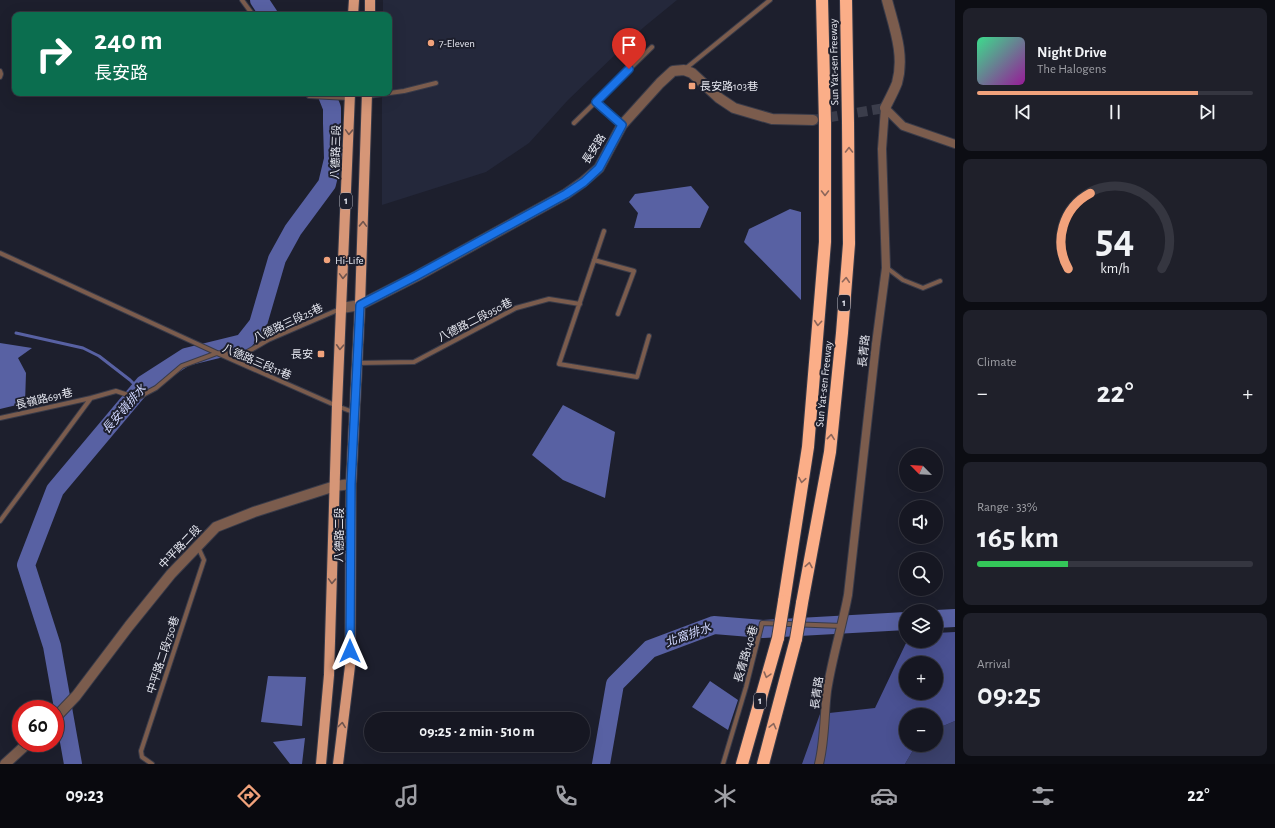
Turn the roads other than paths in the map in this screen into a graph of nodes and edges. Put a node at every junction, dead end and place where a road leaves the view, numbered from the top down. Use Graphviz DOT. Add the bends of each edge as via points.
graph roads {
  1 [pos="242,0"];
  2 [pos="354,0"];
  3 [pos="370,0"];
  4 [pos="770,0"];
  5 [pos="822,0"];
  6 [pos="846,0"];
  7 [pos="887,0"];
  8 [pos="251,12"];
  9 [pos="353,12"];
  10 [pos="370,12"];
  11 [pos="652,46"];
  12 [pos="684,70"];
  13 [pos="0,71"];
  14 [pos="0,77"];
  15 [pos="436,83"];
  16 [pos="392,92"];
  17 [pos="350,96"];
  18 [pos="367,96"];
  19 [pos="596,102"];
  20 [pos="885,108"];
  21 [pos="813,120"];
  22 [pos="574,123"];
  23 [pos="622,125"];
  24 [pos="955,144"];
  25 [pos="604,231"];
  26 [pos="0,253"];
  27 [pos="594,260"];
  28 [pos="886,268"];
  29 [pos="940,281"];
  30 [pos="580,304"];
  31 [pos="360,305"];
  32 [pos="342,308"];
  33 [pos="618,314"];
  34 [pos="649,336"];
  35 [pos="217,353"];
  36 [pos="356,363"];
  37 [pos="92,398"];
  38 [pos="337,406"];
  39 [pos="354,412"];
  40 [pos="0,418"];
  41 [pos="351,484"];
  42 [pos="335,486"];
  43 [pos="0,521"];
  44 [pos="198,547"];
  45 [pos="842,626"];
  46 [pos="64,709"];
  47 [pos="18,752"];
  48 [pos="5,764"];
  49 [pos="152,764"];
  50 [pos="321,764"];
  51 [pos="338,764"];
  52 [pos="723,764"];
  53 [pos="742,764"];
  54 [pos="763,764"];
  55 [pos="819,764"];
  1 -- 8 [label="lane"];
  2 -- 9 [label="main road"];
  3 -- 10 [label="main road"];
  4 -- 12 [label="lane"];
  5 -- 53 [label="highway, Sun Yat-sen Freeway / 1, one-way, bridge" via="824,242 808,447 778,638"];
  54 -- 6 [label="highway, Sun Yat-sen Freeway / 1, one-way, bridge" via="796,639 830,452 848,252"];
  7 -- 20 [label="street" via="899,48 900,66 897,84"];
  11 -- 19 [label="lane"];
  12 -- 21 [label="street" via="692,73 734,108 772,119"];
  12 -- 23 [label="street, 長安路" via="673,71"];
  13 -- 14 [label="lane"];
  15 -- 16 [label="lane"];
  17 -- 32 [label="main road, 八德路三段 / 1, one-way"];
  31 -- 18 [label="main road, 1, one-way"];
  19 -- 22 [label="lane"];
  19 -- 23 [label="lane"];
  20 -- 24 [label="street" via="903,126"];
  20 -- 28 [label="street, 長青路" via="882,149"];
  23 -- 31 [label="street, 長安路" via="599,168 584,182"];
  25 -- 27 [label="lane"];
  26 -- 35 [label="lane"];
  27 -- 30 [label="lane"];
  27 -- 33 [label="lane" via="634,271"];
  28 -- 29 [label="lane" via="903,280 923,288"];
  28 -- 45 [label="street, 長青路" via="848,595"];
  30 -- 34 [label="lane" via="559,364 637,377"];
  30 -- 36 [label="lane, 八德路二段950巷" via="549,299 516,308 414,362"];
  31 -- 32 [label="street, 長安路"];
  31 -- 36 [label="main road, 八德路二段 / 1"];
  32 -- 35 [label="lane, 八德路三段25巷" via="268,340 244,354"];
  32 -- 38 [label="main road, 八德路二段 / 1, one-way"];
  35 -- 37 [label="lane, 八德路三段11巷" via="182,366 156,388 137,398 116,391"];
  35 -- 38 [label="lane, 八德路三段11巷"];
  36 -- 39 [label="main road, 八德路二段 / 1"];
  37 -- 40 [label="lane, 長嶺路691巷"];
  37 -- 43 [label="lane"];
  38 -- 39 [label="lane, 八德路三段11巷"];
  38 -- 42 [label="main road, 八德路二段 / 1"];
  39 -- 41 [label="main road, 八德路二段 / 1"];
  41 -- 42 [label="street, 中平路二段"];
  51 -- 41 [label="main road, 八德路二段 / 1, one-way" via="350,666"];
  42 -- 44 [label="street, 中平路二段" via="216,527"];
  42 -- 50 [label="main road, 八德路二段 / 1, one-way" via="329,675"];
  44 -- 46 [label="street, 中平路二段" via="171,574"];
  44 -- 49 [label="lane, 中平路二段750巷" via="204,560 141,750 142,757"];
  45 -- 52 [label="lane, 長青路140巷" via="762,623"];
  45 -- 55 [label="street, 長青路" via="827,691"];
  47 -- 48 [label="street"];
}
